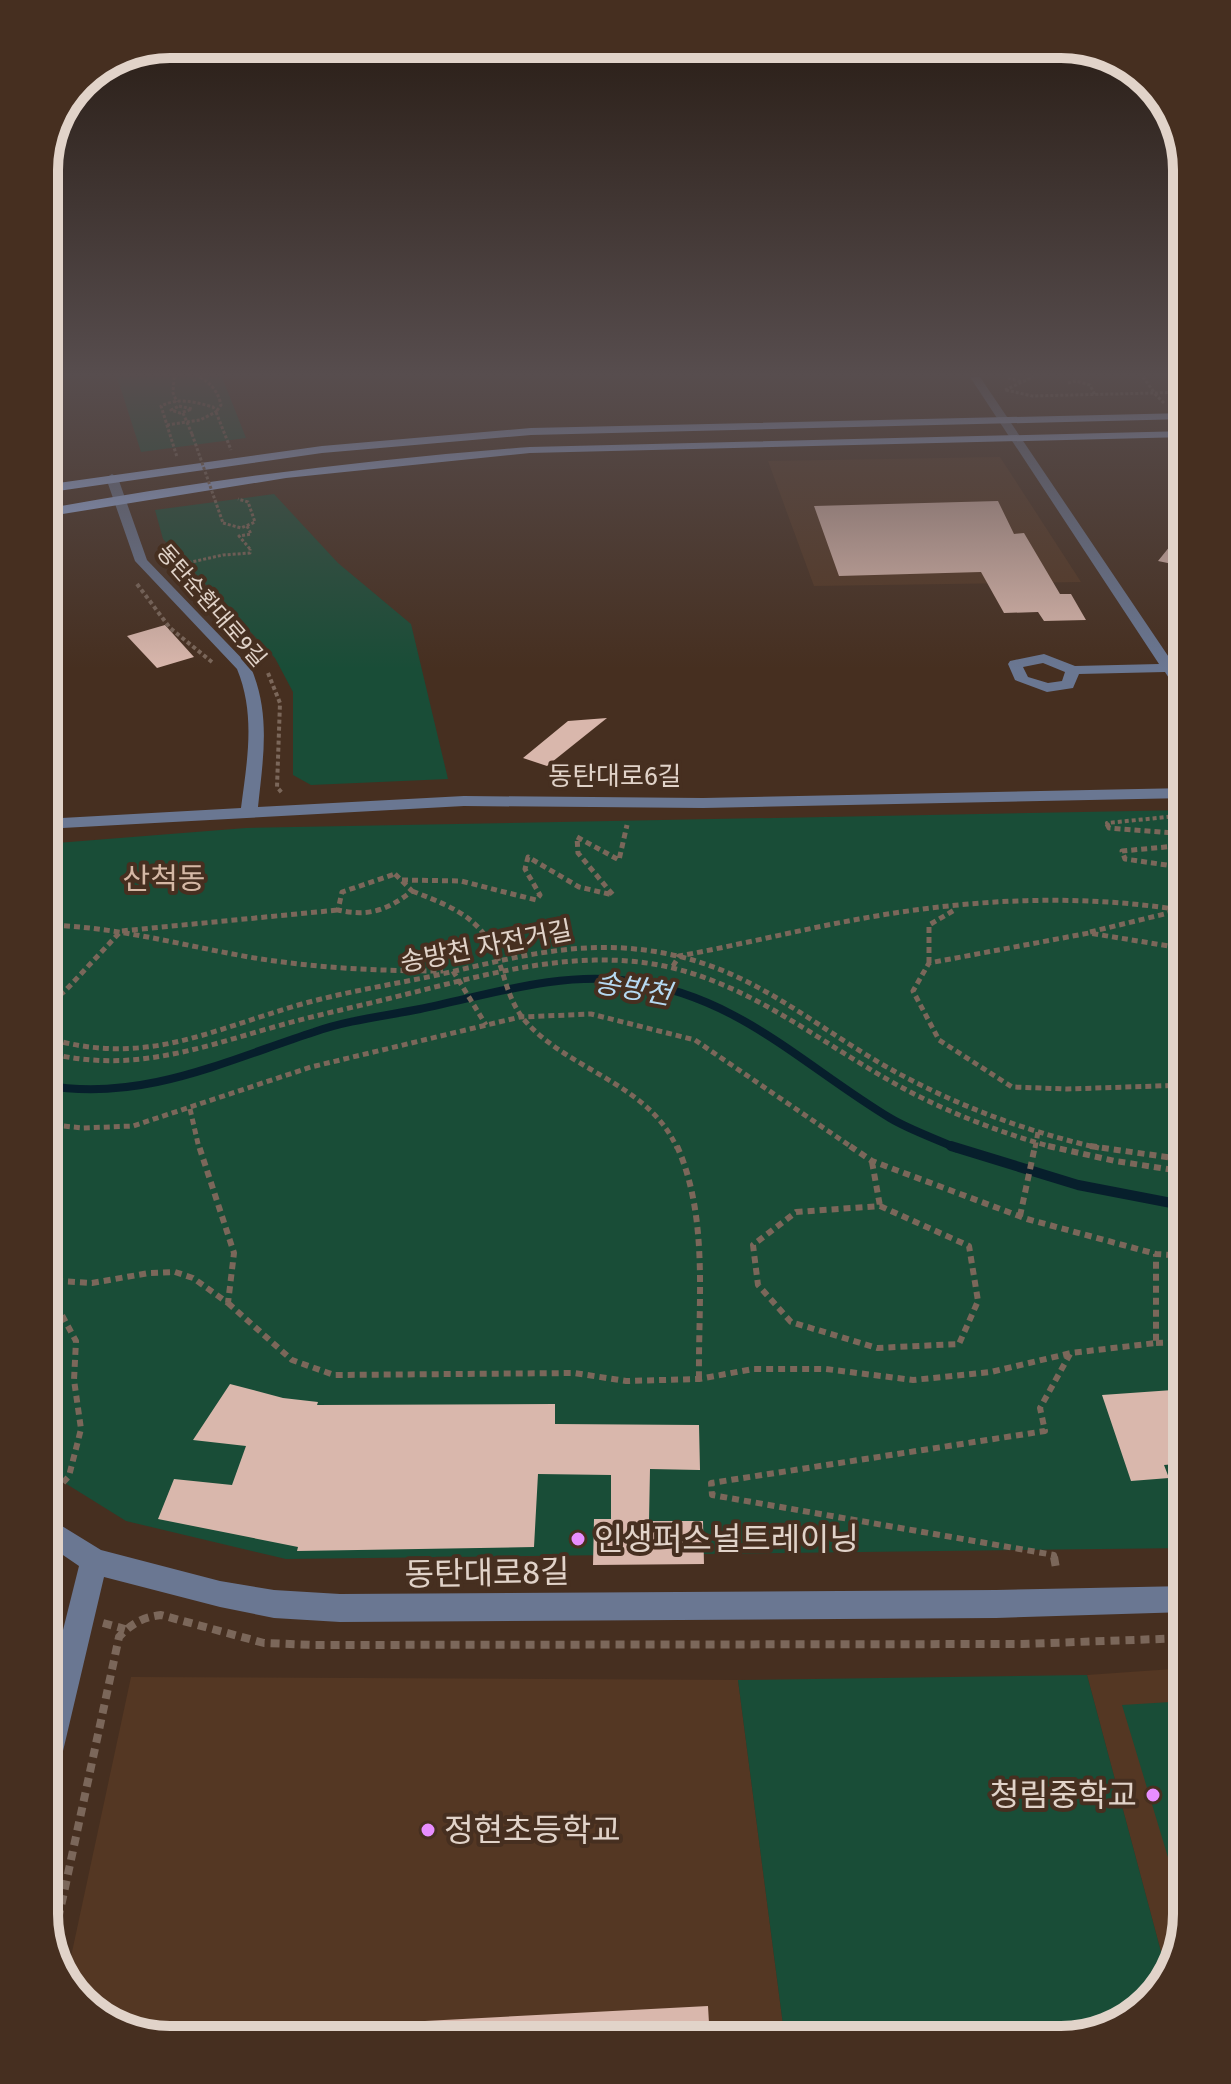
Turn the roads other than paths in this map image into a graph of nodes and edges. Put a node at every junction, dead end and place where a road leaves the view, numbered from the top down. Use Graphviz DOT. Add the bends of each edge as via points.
graph roads {
  1 [pos="141,474"];
  2 [pos="191,474"];
  3 [pos="295,474"];
  4 [pos="1039,474"];
  5 [pos="112,478"];
  6 [pos="201,486"];
  7 [pos="58,487"];
  8 [pos="121,498"];
  9 [pos="58,510"];
  10 [pos="1169,668"];
  11 [pos="1073,670"];
  12 [pos="1173,674"];
  13 [pos="1173,793"];
  14 [pos="249,812"];
  15 [pos="58,823"];
  16 [pos="58,1537"];
  17 [pos="94,1561"];
  18 [pos="1173,1599"];
  19 [pos="58,1710"];
  1 -- 5 [label="main road"];
  2 -- 6 [label="main road"];
  3 -- 6 [label="main road"];
  4 -- 10 [label="street"];
  5 -- 7 [label="main road"];
  5 -- 8 [label="street, 동탄순환대로9길"];
  6 -- 8 [label="main road"];
  8 -- 9 [label="main road"];
  8 -- 14 [label="street, 동탄순환대로9길" via="141,561 244,668 255,688"];
  10 -- 11 [label="street"];
  10 -- 12 [label="street"];
  13 -- 14 [label="street, 동탄대로6길" via="703,803 464,801"];
  14 -- 15 [label="street, 동탄대로6길"];
  16 -- 17 [label="street, 동탄대로8길"];
  17 -- 18 [label="street, 동탄대로8길" via="220,1594 340,1608"];
  17 -- 19 [label="street"];
}
